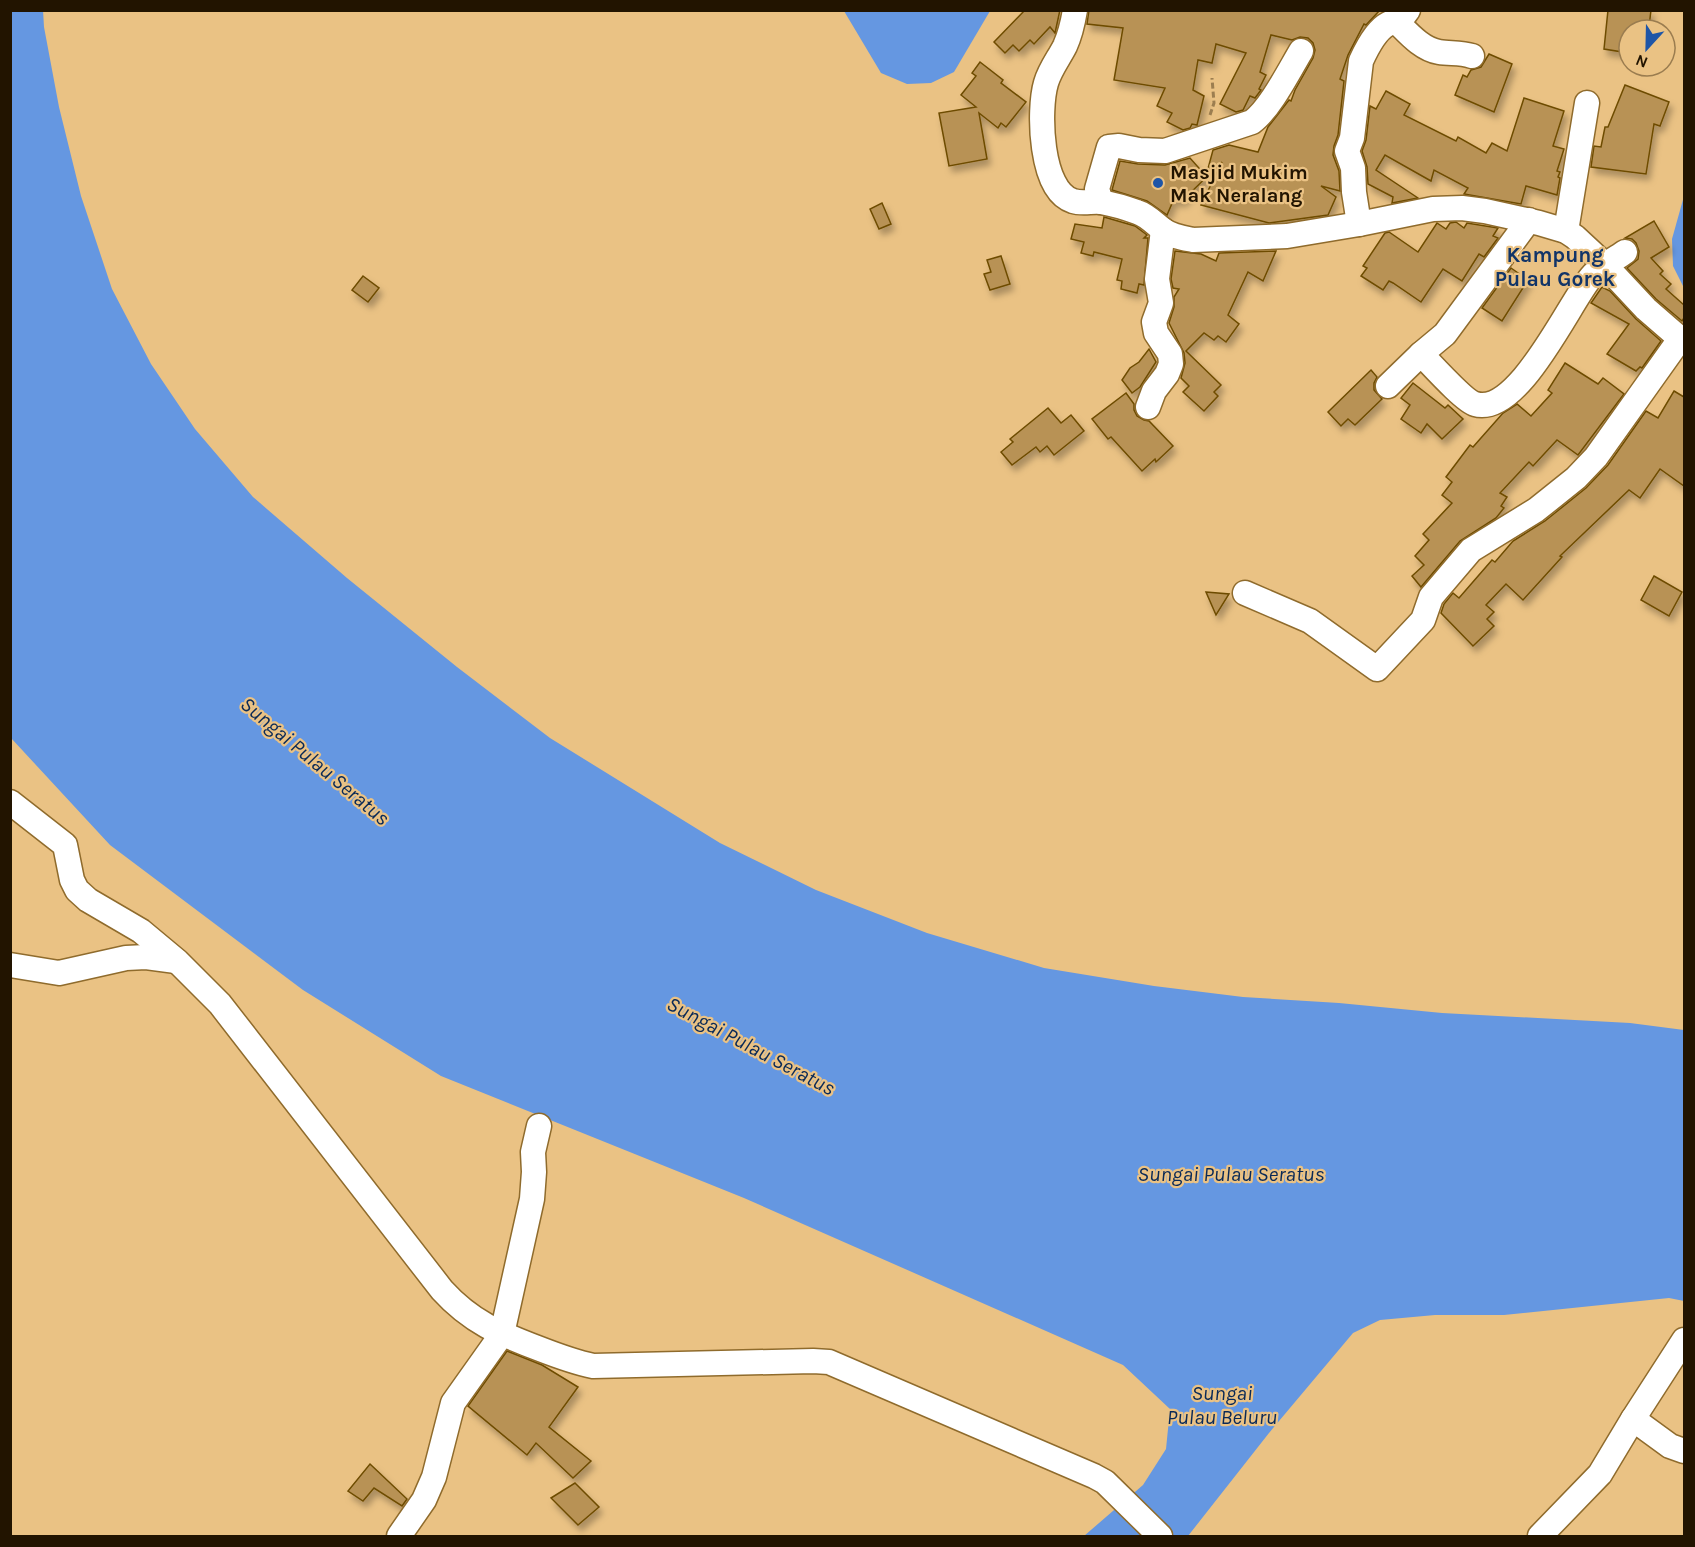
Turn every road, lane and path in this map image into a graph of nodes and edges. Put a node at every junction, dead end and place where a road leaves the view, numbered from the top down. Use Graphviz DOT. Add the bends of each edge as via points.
graph roads {
  1 [pos="1075,10"];
  2 [pos="1403,16"];
  3 [pos="1301,51"];
  4 [pos="1472,56"];
  5 [pos="1212,78"];
  6 [pos="1587,104"];
  7 [pos="1194,141"];
  8 [pos="1101,202"];
  9 [pos="1529,220"];
  10 [pos="1359,224"];
  11 [pos="1163,230"];
  12 [pos="1566,231"];
  13 [pos="1615,259"];
  14 [pos="1682,340"];
  15 [pos="1421,354"];
  16 [pos="1389,386"];
  17 [pos="1148,407"];
  18 [pos="1245,593"];
  19 [pos="10,801"];
  20 [pos="177,961"];
  21 [pos="10,965"];
  22 [pos="539,1126"];
  23 [pos="502,1335"];
  24 [pos="1684,1340"];
  25 [pos="1633,1419"];
  26 [pos="1684,1451"];
  27 [pos="399,1536"];
  28 [pos="1160,1536"];
  29 [pos="1540,1536"];
  1 -- 8 [label="street" via="1066,44 1046,81 1042,106 1045,152 1052,179 1066,198 1083,203"];
  2 -- 4 [label="street" via="1412,37 1431,50"];
  2 -- 10 [label="street" via="1386,25 1361,61 1347,151 1353,168"];
  3 -- 7 [label="street" via="1259,117"];
  5 -- 7 [label="path" via="1214,103 1205,130"];
  6 -- 12 [label="street"];
  7 -- 8 [label="street" via="1158,152 1109,147 1097,189"];
  8 -- 11 [label="street" via="1138,212"];
  9 -- 10 [label="street" via="1462,208 1433,209"];
  9 -- 12 [label="street"];
  9 -- 15 [label="street" via="1445,334"];
  10 -- 11 [label="street" via="1287,236 1211,240 1179,238"];
  11 -- 17 [label="street" via="1158,279 1161,303 1154,322 1171,364"];
  12 -- 13 [label="street"];
  13 -- 14 [label="street" via="1646,309"];
  13 -- 15 [label="street" via="1592,276 1527,376 1495,402 1483,406 1471,403"];
  14 -- 18 [label="street" via="1596,457 1536,510 1471,550 1431,597 1423,620 1377,669 1310,621"];
  15 -- 16 [label="street"];
  19 -- 20 [label="street" via="65,845 72,880 80,893 135,927"];
  20 -- 21 [label="street" via="126,958 59,973"];
  20 -- 23 [label="street" via="234,1021 442,1290 467,1314"];
  22 -- 23 [label="street" via="533,1152 532,1199"];
  23 -- 27 [label="street" via="453,1403 430,1488"];
  23 -- 28 [label="street" via="572,1361 604,1366 829,1362 1090,1473 1109,1486"];
  24 -- 25 [label="street"];
  25 -- 26 [label="street" via="1670,1446"];
  25 -- 29 [label="street" via="1600,1474"];
}
